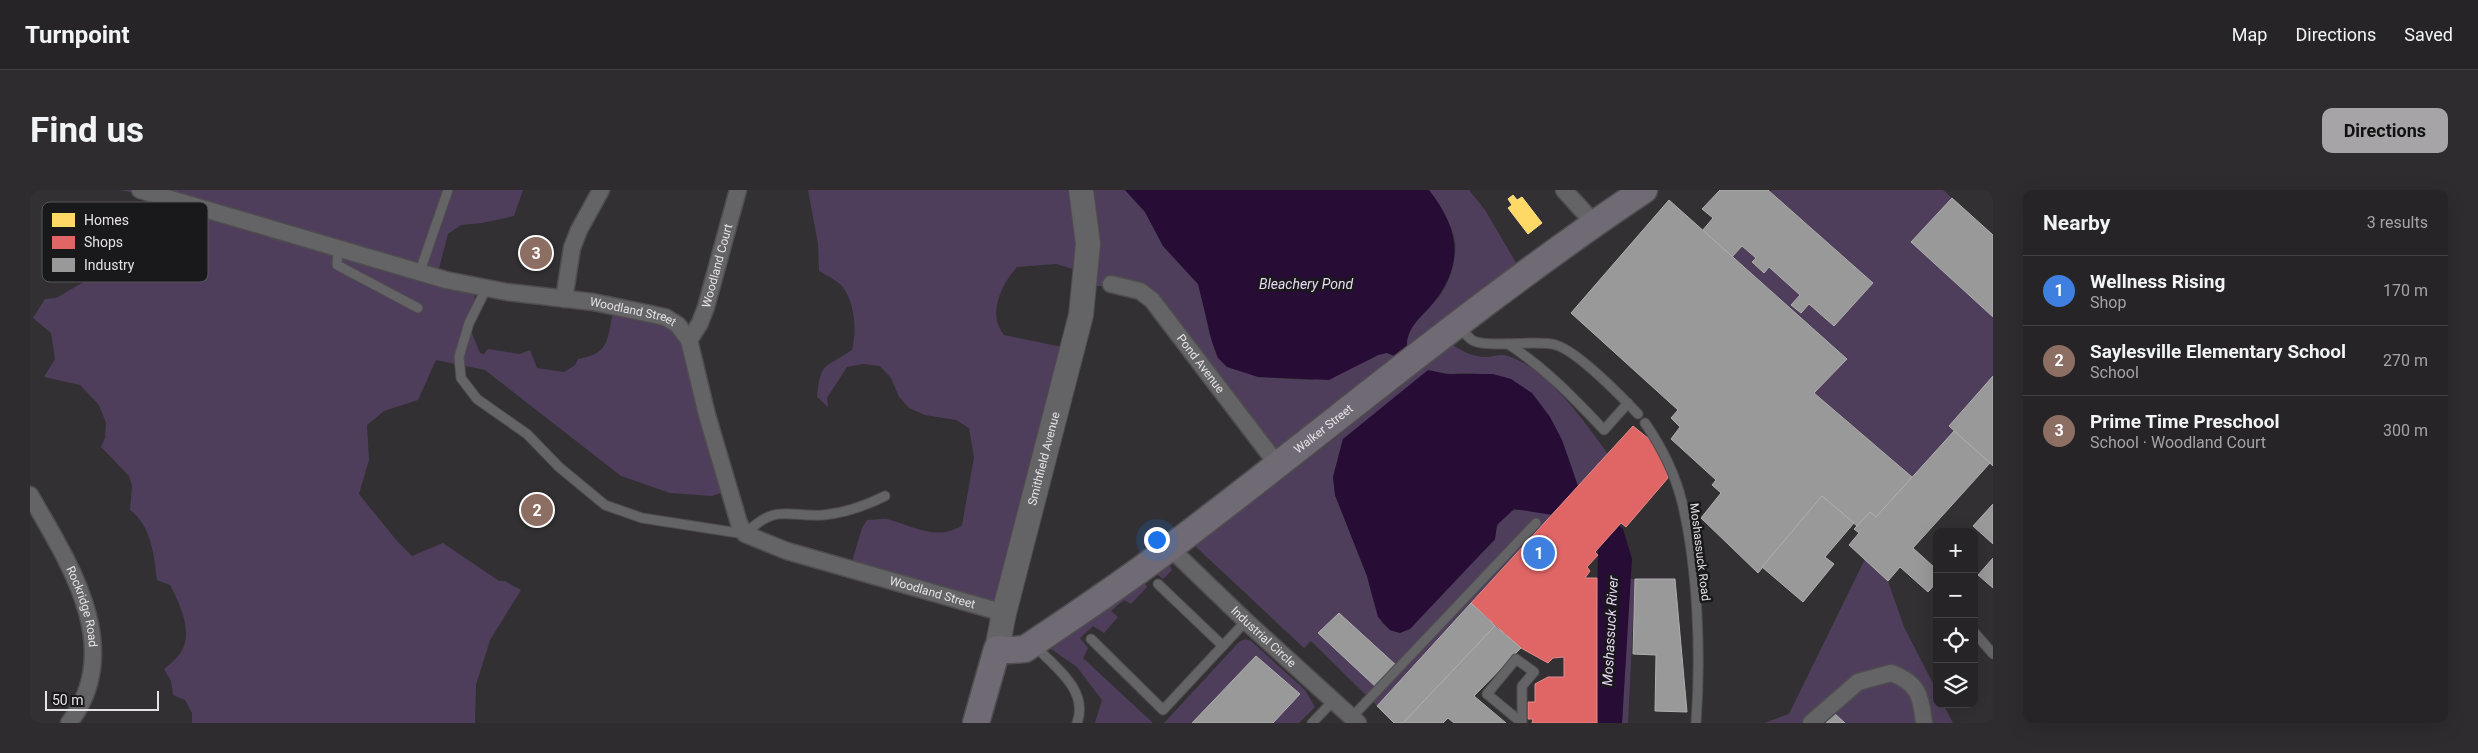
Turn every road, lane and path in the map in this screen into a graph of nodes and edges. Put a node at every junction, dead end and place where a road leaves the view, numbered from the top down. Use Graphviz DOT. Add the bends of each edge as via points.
graph roads {
  1 [pos="140,190"];
  2 [pos="448,190"];
  3 [pos="601,190"];
  4 [pos="738,190"];
  5 [pos="1082,190"];
  6 [pos="1564,190"];
  7 [pos="1644,190"];
  8 [pos="180,202"];
  9 [pos="208,211"];
  10 [pos="1594,223"];
  11 [pos="338,250"];
  12 [pos="419,274"];
  13 [pos="1111,284"];
  14 [pos="486,289"];
  15 [pos="564,299"];
  16 [pos="418,308"];
  17 [pos="1455,326"];
  18 [pos="689,340"];
  19 [pos="1508,344"];
  20 [pos="1628,403"];
  21 [pos="1638,414"];
  22 [pos="1645,422"];
  23 [pos="1277,464"];
  24 [pos="30,495"];
  25 [pos="885,496"];
  26 [pos="1536,523"];
  27 [pos="745,534"];
  28 [pos="1170,548"];
  29 [pos="1158,584"];
  30 [pos="1004,613"];
  31 [pos="1246,621"];
  32 [pos="1978,637"];
  33 [pos="1091,639"];
  34 [pos="1033,643"];
  35 [pos="1223,646"];
  36 [pos="997,649"];
  37 [pos="1993,654"];
  38 [pos="1334,700"];
  39 [pos="1355,720"];
  40 [pos="69,723"];
  41 [pos="976,723"];
  42 [pos="1077,723"];
  43 [pos="1312,723"];
  44 [pos="1522,723"];
  45 [pos="1696,723"];
  46 [pos="1811,723"];
  47 [pos="1924,723"];
  1 -- 8 [label="street, Woodland Street"];
  2 -- 12 [label="lane"];
  3 -- 15 [label="street" via="572,248"];
  4 -- 18 [label="street, Woodland Court" via="706,307"];
  5 -- 30 [label="main road, Smithfield Avenue" via="1088,244 1082,316"];
  6 -- 10 [label="street"];
  7 -- 10 [label="main road, Walker Street"];
  9 -- 11 [label="street, Woodland Street"];
  10 -- 17 [label="main road, Walker Street"];
  11 -- 12 [label="street, Woodland Street"];
  11 -- 16 [label="lane" via="337,266"];
  12 -- 14 [label="street, Woodland Street"];
  13 -- 23 [label="street, Pond Avenue" via="1140,291 1152,300"];
  14 -- 15 [label="street, Woodland Street"];
  14 -- 27 [label="lane" via="469,323 459,357 461,378 477,399 526,434 605,505 642,518"];
  15 -- 18 [label="street, Woodland Street" via="653,313 678,325"];
  17 -- 19 [label="lane" via="1473,341"];
  17 -- 23 [label="main road, Walker Street"];
  18 -- 27 [label="street, Woodland Street" via="706,415"];
  19 -- 20 [label="lane" via="1544,342 1566,348"];
  19 -- 20 [label="lane" via="1567,390 1604,430"];
  20 -- 21 [label="lane"];
  22 -- 45 [label="lane, Moshassuck Road" via="1664,454 1682,501 1695,602"];
  23 -- 28 [label="main road, Walker Street"];
  24 -- 40 [label="street, Rockridge Road" via="77,579 90,628 94,662 85,701"];
  25 -- 27 [label="lane" via="844,512 805,516 784,512 771,514"];
  26 -- 39 [label="lane"];
  27 -- 30 [label="street, Woodland Street" via="787,551"];
  28 -- 31 [label="street, Industrial Circle"];
  28 -- 34 [label="main road, Walker Street"];
  29 -- 35 [label="lane"];
  30 -- 36 [label="main road, Smithfield Avenue"];
  31 -- 35 [label="lane"];
  31 -- 38 [label="street, Industrial Circle"];
  32 -- 37 [label="lane"];
  33 -- 35 [label="lane" via="1163,710"];
  34 -- 36 [label="main road, Walker Street" via="1025,649"];
  34 -- 42 [label="lane" via="1076,690 1081,712"];
  36 -- 41 [label="main road, Smithfield Avenue"];
  38 -- 39 [label="street, Industrial Circle"];
  38 -- 43 [label="lane"];
  44 -- 44 [label="lane" via="1522,686 1534,672 1516,659 1487,694"];
  46 -- 47 [label="street" via="1858,682 1891,672 1919,692"];
}
